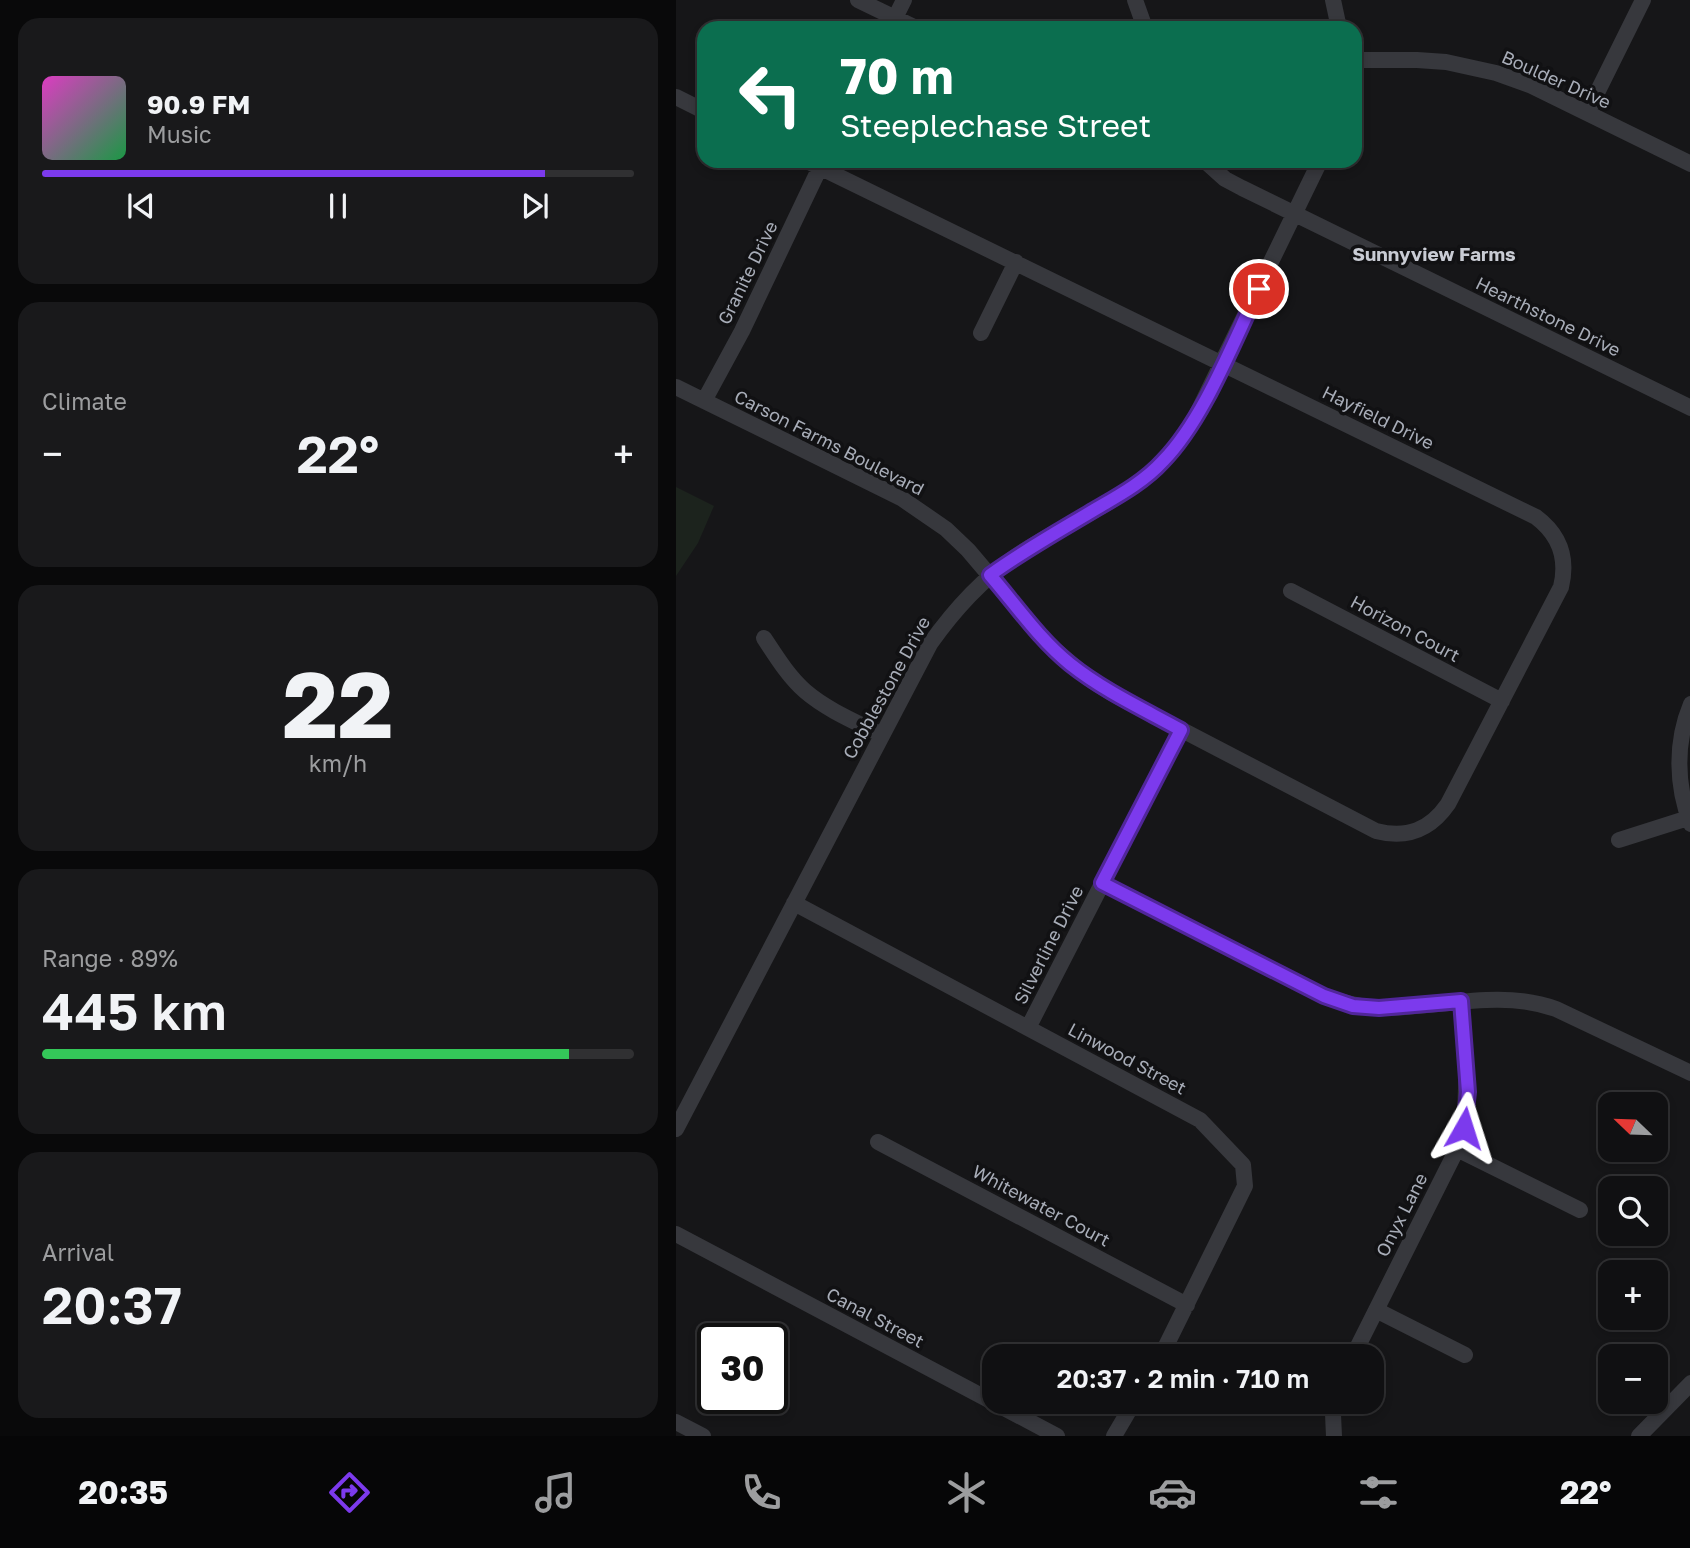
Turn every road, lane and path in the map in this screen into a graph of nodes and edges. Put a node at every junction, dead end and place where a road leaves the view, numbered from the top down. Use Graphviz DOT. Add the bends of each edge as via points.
graph roads {
  1 [pos="859,0"];
  2 [pos="904,0"];
  3 [pos="1135,0"];
  4 [pos="1333,0"];
  5 [pos="1643,0"];
  6 [pos="889,21"];
  7 [pos="893,21"];
  8 [pos="1142,21"];
  9 [pos="1338,21"];
  10 [pos="1362,60"];
  11 [pos="676,97"];
  12 [pos="697,108"];
  13 [pos="1587,113"];
  14 [pos="1690,164"];
  15 [pos="815,168"];
  16 [pos="827,168"];
  17 [pos="1213,168"];
  18 [pos="1317,168"];
  19 [pos="1295,214"];
  20 [pos="1016,262"];
  21 [pos="981,333"];
  22 [pos="1222,363"];
  23 [pos="676,387"];
  24 [pos="703,401"];
  25 [pos="1690,408"];
  26 [pos="990,575"];
  27 [pos="1291,591"];
  28 [pos="764,638"];
  29 [pos="1502,701"];
  30 [pos="1690,704"];
  31 [pos="1181,730"];
  32 [pos="882,736"];
  33 [pos="1689,821"];
  34 [pos="1619,840"];
  35 [pos="1102,883"];
  36 [pos="794,903"];
  37 [pos="1461,1001"];
  38 [pos="1028,1028"];
  39 [pos="1690,1073"];
  40 [pos="676,1129"];
  41 [pos="878,1142"];
  42 [pos="1457,1149"];
  43 [pos="1580,1210"];
  44 [pos="676,1234"];
  45 [pos="1187,1305"];
  46 [pos="1376,1310"];
  47 [pos="1167,1344"];
  48 [pos="1359,1344"];
  49 [pos="1465,1355"];
  50 [pos="1690,1383"];
  51 [pos="1127,1414"];
  52 [pos="1333,1414"];
  53 [pos="676,1422"];
  54 [pos="703,1436"];
  55 [pos="1057,1436"];
  56 [pos="1114,1436"];
  57 [pos="1335,1436"];
  58 [pos="1640,1436"];
  1 -- 6 [label="street"];
  2 -- 7 [label="street"];
  3 -- 8 [label="street"];
  4 -- 9 [label="street"];
  5 -- 13 [label="street"];
  10 -- 13 [label="street, Boulder Drive" via="1471,66 1532,86"];
  11 -- 12 [label="street"];
  13 -- 14 [label="street, Boulder Drive"];
  15 -- 24 [label="street, Granite Drive" via="742,331"];
  16 -- 20 [label="street, Hayfield Drive"];
  17 -- 19 [label="street, Hearthstone Drive"];
  18 -- 19 [label="street, Cobblestone Drive"];
  19 -- 22 [label="street, Cobblestone Drive"];
  19 -- 25 [label="street, Hearthstone Drive"];
  20 -- 21 [label="street"];
  20 -- 22 [label="street, Hayfield Drive"];
  22 -- 26 [label="street, Cobblestone Drive" via="1194,420 1162,462 1124,493"];
  22 -- 29 [label="street, Hayfield Drive" via="1536,517 1551,531 1562,549 1561,587"];
  23 -- 24 [label="street, Carson Farms Boulevard"];
  24 -- 26 [label="street, Carson Farms Boulevard" via="901,498 946,529"];
  26 -- 31 [label="street, Carson Farms Boulevard" via="1068,662 1113,694"];
  26 -- 32 [label="street, Cobblestone Drive" via="930,644"];
  27 -- 29 [label="street, Horizon Court"];
  28 -- 32 [label="street" via="804,690"];
  29 -- 31 [label="street, Carson Farms Boulevard" via="1439,817 1403,835 1376,831"];
  30 -- 33 [label="street" via="1679,754"];
  31 -- 35 [label="street, Silverline Drive"];
  32 -- 36 [label="street, Cobblestone Drive"];
  33 -- 34 [label="street"];
  35 -- 37 [label="street" via="1334,1000 1379,1008"];
  35 -- 38 [label="street, Silverline Drive"];
  36 -- 38 [label="street, Linwood Street"];
  36 -- 40 [label="street, Cobblestone Drive"];
  37 -- 39 [label="street" via="1534,1001"];
  37 -- 42 [label="street, Onyx Lane" via="1468,1092"];
  38 -- 45 [label="street, Linwood Street" via="1200,1120 1243,1165 1245,1186"];
  41 -- 45 [label="street, Whitewater Court"];
  42 -- 43 [label="street"];
  42 -- 46 [label="street, Onyx Lane"];
  44 -- 55 [label="street, Canal Street"];
  45 -- 47 [label="street, Linwood Street"];
  46 -- 48 [label="street, Onyx Lane"];
  46 -- 49 [label="street"];
  50 -- 58 [label="street"];
  51 -- 56 [label="street"];
  52 -- 57 [label="street"];
  53 -- 54 [label="street"];
}
